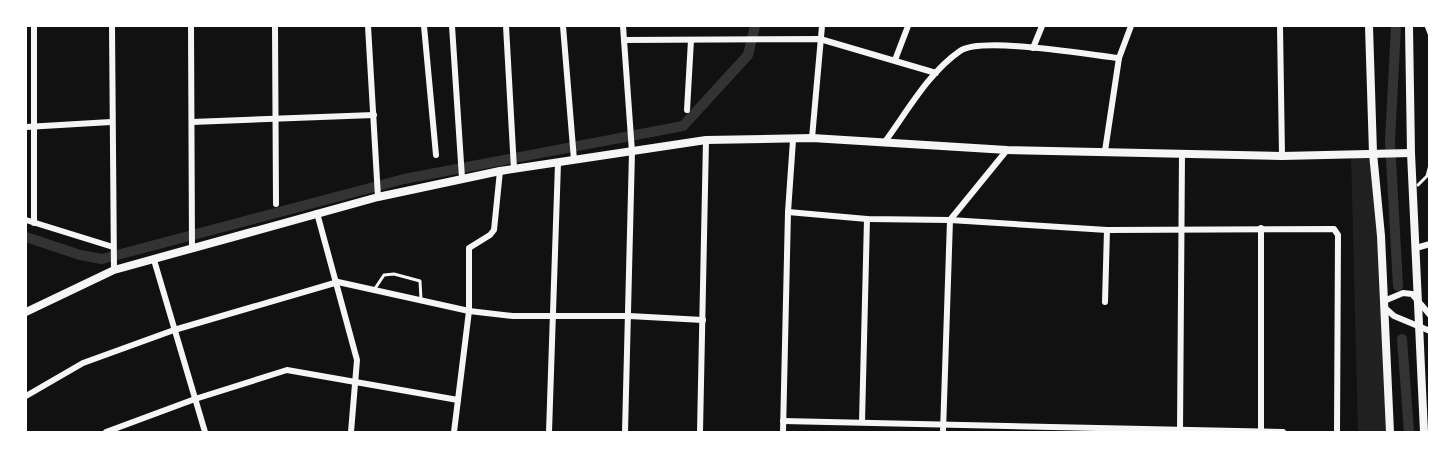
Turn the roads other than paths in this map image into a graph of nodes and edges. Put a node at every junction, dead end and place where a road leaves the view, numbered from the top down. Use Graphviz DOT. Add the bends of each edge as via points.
graph roads {
  1 [pos="34,26"];
  2 [pos="112,26"];
  3 [pos="191,26"];
  4 [pos="276,26"];
  5 [pos="368,26"];
  6 [pos="424,26"];
  7 [pos="452,26"];
  8 [pos="506,26"];
  9 [pos="563,26"];
  10 [pos="623,26"];
  11 [pos="822,26"];
  12 [pos="908,26"];
  13 [pos="1042,26"];
  14 [pos="1131,26"];
  15 [pos="1280,26"];
  16 [pos="1369,26"];
  17 [pos="1409,26"];
  18 [pos="1426,26"];
  19 [pos="1430,36"];
  20 [pos="820,39"];
  21 [pos="624,40"];
  22 [pos="691,40"];
  23 [pos="1033,48"];
  24 [pos="1119,58"];
  25 [pos="895,60"];
  26 [pos="936,73"];
  27 [pos="687,110"];
  28 [pos="374,115"];
  29 [pos="276,119"];
  30 [pos="111,122"];
  31 [pos="192,122"];
  32 [pos="1430,124"];
  33 [pos="26,127"];
  34 [pos="33,127"];
  35 [pos="1430,135"];
  36 [pos="812,138"];
  37 [pos="706,140"];
  38 [pos="793,140"];
  39 [pos="884,143"];
  40 [pos="631,148"];
  41 [pos="1007,150"];
  42 [pos="1106,151"];
  43 [pos="1375,153"];
  44 [pos="1406,153"];
  45 [pos="1182,154"];
  46 [pos="436,155"];
  47 [pos="573,156"];
  48 [pos="1282,156"];
  49 [pos="558,163"];
  50 [pos="1430,165"];
  51 [pos="514,166"];
  52 [pos="500,171"];
  53 [pos="461,175"];
  54 [pos="1418,185"];
  55 [pos="378,194"];
  56 [pos="276,204"];
  57 [pos="788,212"];
  58 [pos="317,213"];
  59 [pos="867,219"];
  60 [pos="26,220"];
  61 [pos="950,220"];
  62 [pos="34,223"];
  63 [pos="1261,228"];
  64 [pos="1107,230"];
  65 [pos="1181,231"];
  66 [pos="192,244"];
  67 [pos="1430,244"];
  68 [pos="1416,248"];
  69 [pos="113,250"];
  70 [pos="154,260"];
  71 [pos="114,266"];
  72 [pos="338,282"];
  73 [pos="374,290"];
  74 [pos="422,299"];
  75 [pos="1105,302"];
  76 [pos="1387,302"];
  77 [pos="1420,303"];
  78 [pos="469,311"];
  79 [pos="26,312"];
  80 [pos="554,315"];
  81 [pos="1430,315"];
  82 [pos="629,316"];
  83 [pos="703,320"];
  84 [pos="174,330"];
  85 [pos="1425,330"];
  86 [pos="357,382"];
  87 [pos="1426,386"];
  88 [pos="26,396"];
  89 [pos="195,399"];
  90 [pos="458,400"];
  91 [pos="783,422"];
  92 [pos="862,422"];
  93 [pos="943,424"];
  94 [pos="1180,431"];
  95 [pos="106,432"];
  96 [pos="206,432"];
  97 [pos="351,432"];
  98 [pos="454,432"];
  99 [pos="549,432"];
  100 [pos="625,432"];
  101 [pos="700,432"];
  102 [pos="783,432"];
  103 [pos="943,432"];
  104 [pos="1261,432"];
  105 [pos="1283,432"];
  106 [pos="1337,432"];
  107 [pos="1390,432"];
  108 [pos="1424,432"];
  1 -- 34 [label="street"];
  2 -- 30 [label="street"];
  3 -- 31 [label="street"];
  4 -- 29 [label="street"];
  5 -- 28 [label="street"];
  6 -- 46 [label="street"];
  7 -- 53 [label="street"];
  8 -- 51 [label="street"];
  9 -- 47 [label="street"];
  10 -- 21 [label="street"];
  11 -- 20 [label="street"];
  12 -- 25 [label="street"];
  13 -- 23 [label="street"];
  14 -- 24 [label="street"];
  15 -- 48 [label="street"];
  16 -- 43 [label="street"];
  17 -- 44 [label="street"];
  18 -- 19 [label="lane"];
  20 -- 22 [label="street"];
  20 -- 25 [label="street"];
  20 -- 36 [label="street"];
  21 -- 22 [label="street"];
  21 -- 40 [label="street"];
  22 -- 27 [label="street"];
  23 -- 24 [label="street"];
  23 -- 26 [label="street" via="977,45 961,50"];
  24 -- 42 [label="street"];
  25 -- 26 [label="street"];
  26 -- 39 [label="street"];
  28 -- 29 [label="street"];
  28 -- 55 [label="street"];
  29 -- 31 [label="street"];
  29 -- 56 [label="street"];
  30 -- 34 [label="street"];
  30 -- 69 [label="street"];
  31 -- 66 [label="street"];
  32 -- 35 [label="lane"];
  33 -- 34 [label="street"];
  34 -- 62 [label="street"];
  36 -- 38 [label="street"];
  36 -- 39 [label="street"];
  37 -- 38 [label="street"];
  37 -- 40 [label="street"];
  37 -- 83 [label="street"];
  38 -- 57 [label="street"];
  39 -- 41 [label="street"];
  40 -- 47 [label="street"];
  40 -- 82 [label="street"];
  41 -- 42 [label="street"];
  41 -- 61 [label="street"];
  42 -- 45 [label="street"];
  43 -- 44 [label="street"];
  43 -- 48 [label="street"];
  43 -- 76 [label="street"];
  44 -- 68 [label="street"];
  45 -- 48 [label="street"];
  45 -- 65 [label="street"];
  47 -- 49 [label="street"];
  49 -- 51 [label="street"];
  49 -- 80 [label="street"];
  50 -- 54 [label="lane" via="1427,177"];
  51 -- 52 [label="street"];
  52 -- 53 [label="street"];
  52 -- 78 [label="street" via="494,230 469,248"];
  53 -- 55 [label="street"];
  55 -- 58 [label="street"];
  57 -- 59 [label="street"];
  57 -- 91 [label="street"];
  58 -- 66 [label="street"];
  58 -- 72 [label="street"];
  59 -- 61 [label="street"];
  59 -- 92 [label="street"];
  60 -- 62 [label="street"];
  61 -- 64 [label="street"];
  61 -- 93 [label="street"];
  62 -- 69 [label="street"];
  63 -- 65 [label="street"];
  63 -- 104 [label="street"];
  63 -- 106 [label="street" via="1326,227 1338,235"];
  64 -- 65 [label="street"];
  64 -- 75 [label="street"];
  65 -- 94 [label="street"];
  66 -- 70 [label="street"];
  67 -- 68 [label="street"];
  68 -- 77 [label="street"];
  69 -- 71 [label="street"];
  70 -- 71 [label="street"];
  70 -- 84 [label="street"];
  71 -- 79 [label="street"];
  72 -- 73 [label="street"];
  72 -- 84 [label="street"];
  72 -- 86 [label="street" via="357,360"];
  73 -- 74 [label="street"];
  73 -- 74 [label="lane" via="384,275 394,274 420,281"];
  74 -- 78 [label="street"];
  76 -- 77 [label="street" via="1403,293 1412,294"];
  76 -- 85 [label="street" via="1394,316"];
  76 -- 107 [label="street"];
  77 -- 81 [label="street"];
  77 -- 85 [label="street"];
  78 -- 80 [label="street"];
  78 -- 90 [label="street"];
  80 -- 82 [label="street"];
  80 -- 99 [label="street"];
  82 -- 83 [label="street"];
  82 -- 100 [label="street"];
  83 -- 101 [label="street"];
  84 -- 88 [label="street" via="83,363"];
  84 -- 89 [label="street"];
  85 -- 87 [label="street"];
  86 -- 89 [label="street" via="287,370"];
  86 -- 90 [label="street"];
  86 -- 97 [label="street"];
  87 -- 108 [label="street"];
  89 -- 95 [label="street"];
  89 -- 96 [label="street"];
  90 -- 98 [label="street"];
  91 -- 92 [label="street"];
  91 -- 102 [label="street"];
  92 -- 93 [label="street"];
  93 -- 94 [label="street"];
  93 -- 103 [label="street"];
  94 -- 104 [label="street"];
  104 -- 105 [label="street"];
}
